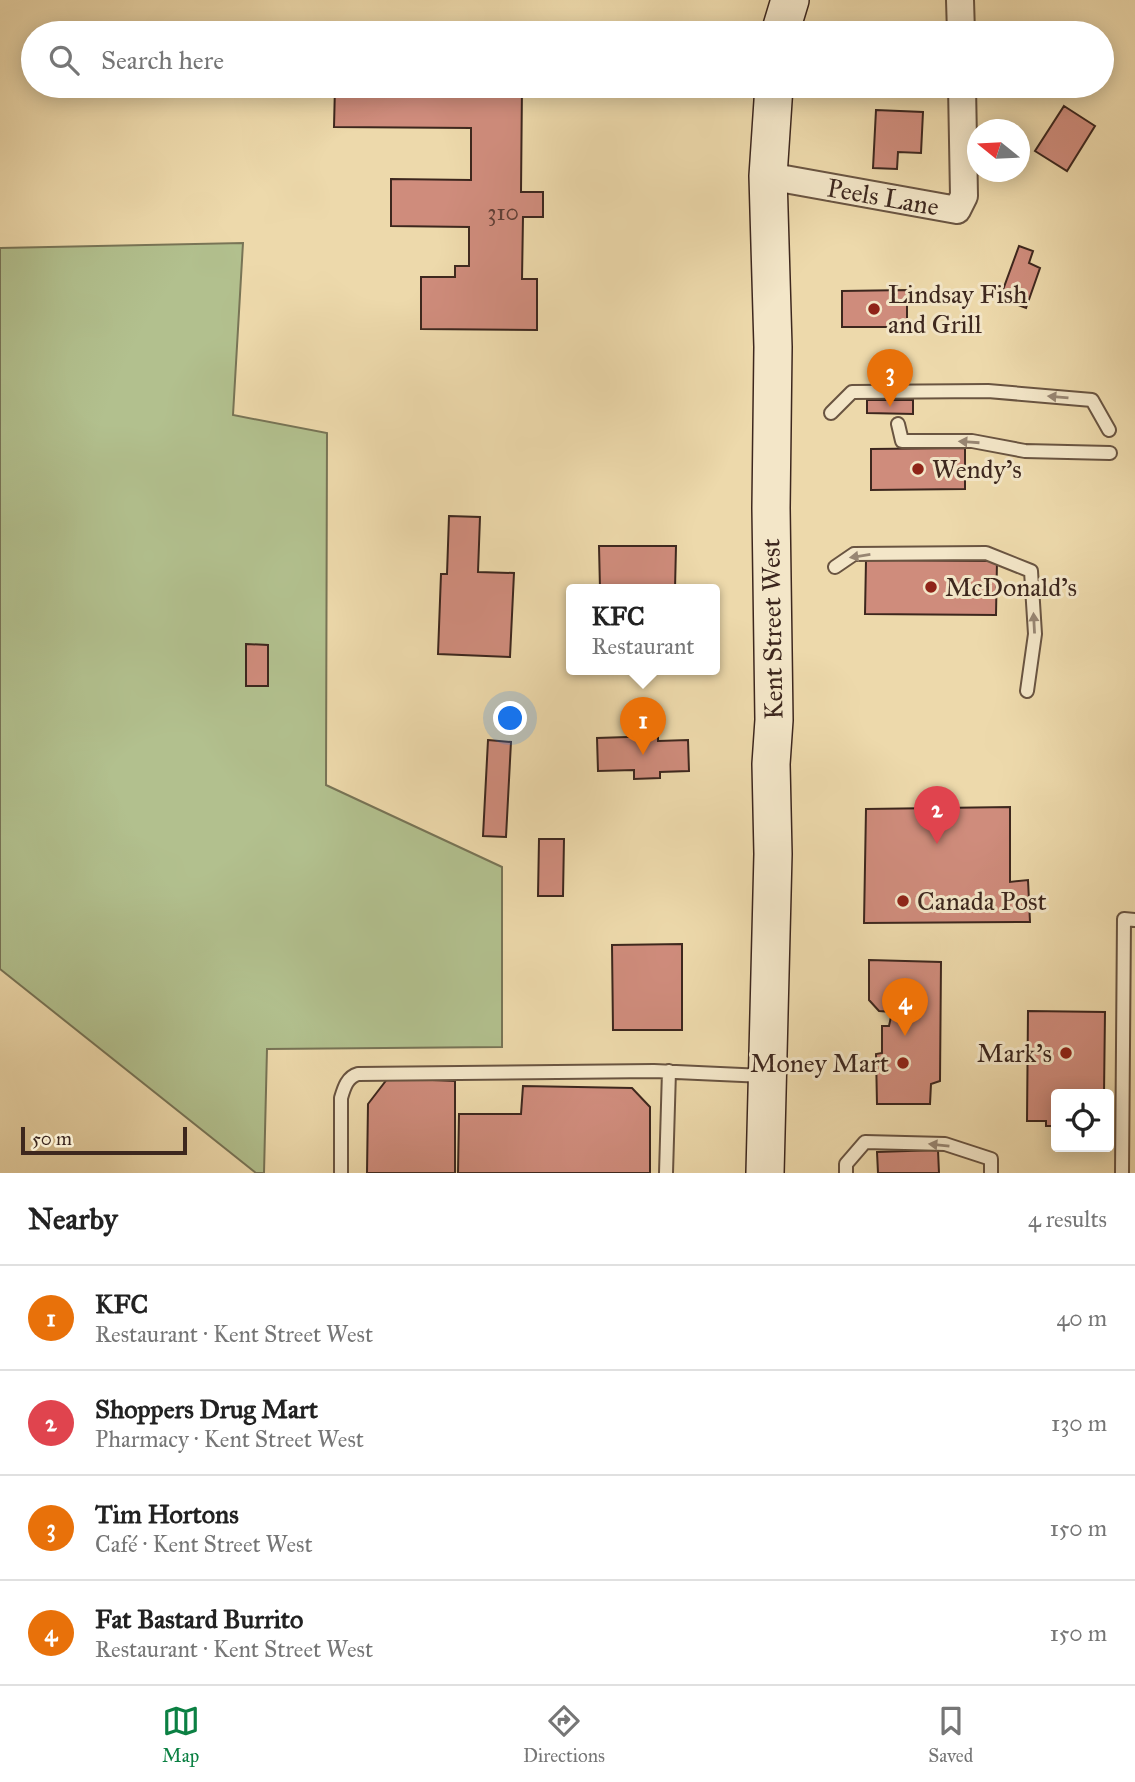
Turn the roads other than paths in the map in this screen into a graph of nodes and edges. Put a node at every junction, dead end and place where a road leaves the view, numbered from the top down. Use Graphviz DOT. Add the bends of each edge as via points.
graph roads {
  1 [pos="790,0"];
  2 [pos="960,0"];
  3 [pos="784,21"];
  4 [pos="961,21"];
  5 [pos="773,98"];
  6 [pos="962,98"];
  7 [pos="768,176"];
  8 [pos="831,413"];
  9 [pos="898,424"];
  10 [pos="1109,430"];
  11 [pos="1110,453"];
  12 [pos="835,567"];
  13 [pos="1027,691"];
  14 [pos="1135,920"];
  15 [pos="669,1071"];
  16 [pos="767,1076"];
  17 [pos="341,1173"];
  18 [pos="666,1173"];
  19 [pos="765,1173"];
  20 [pos="846,1173"];
  21 [pos="991,1173"];
  22 [pos="1122,1173"];
  1 -- 3 [label="main road"];
  2 -- 4 [label="street"];
  5 -- 7 [label="main road, Kent Street West"];
  6 -- 7 [label="street, Peels Lane" via="964,196 957,210"];
  7 -- 16 [label="main road, Kent Street West" via="774,720"];
  10 -- 8 [label="lane, one-way" via="1093,400 988,391 852,393"];
  11 -- 9 [label="lane, one-way" via="1026,451 972,441 902,441"];
  13 -- 12 [label="lane, one-way" via="1035,634 1031,571 986,554 854,554"];
  14 -- 22 [label="lane" via="1124,919"];
  15 -- 16 [label="lane"];
  15 -- 17 [label="lane" via="353,1075 341,1098"];
  15 -- 18 [label="lane"];
  16 -- 19 [label="main road, Kent Street West"];
  21 -- 20 [label="lane, one-way" via="991,1159 945,1144 865,1142 846,1164"];
}
